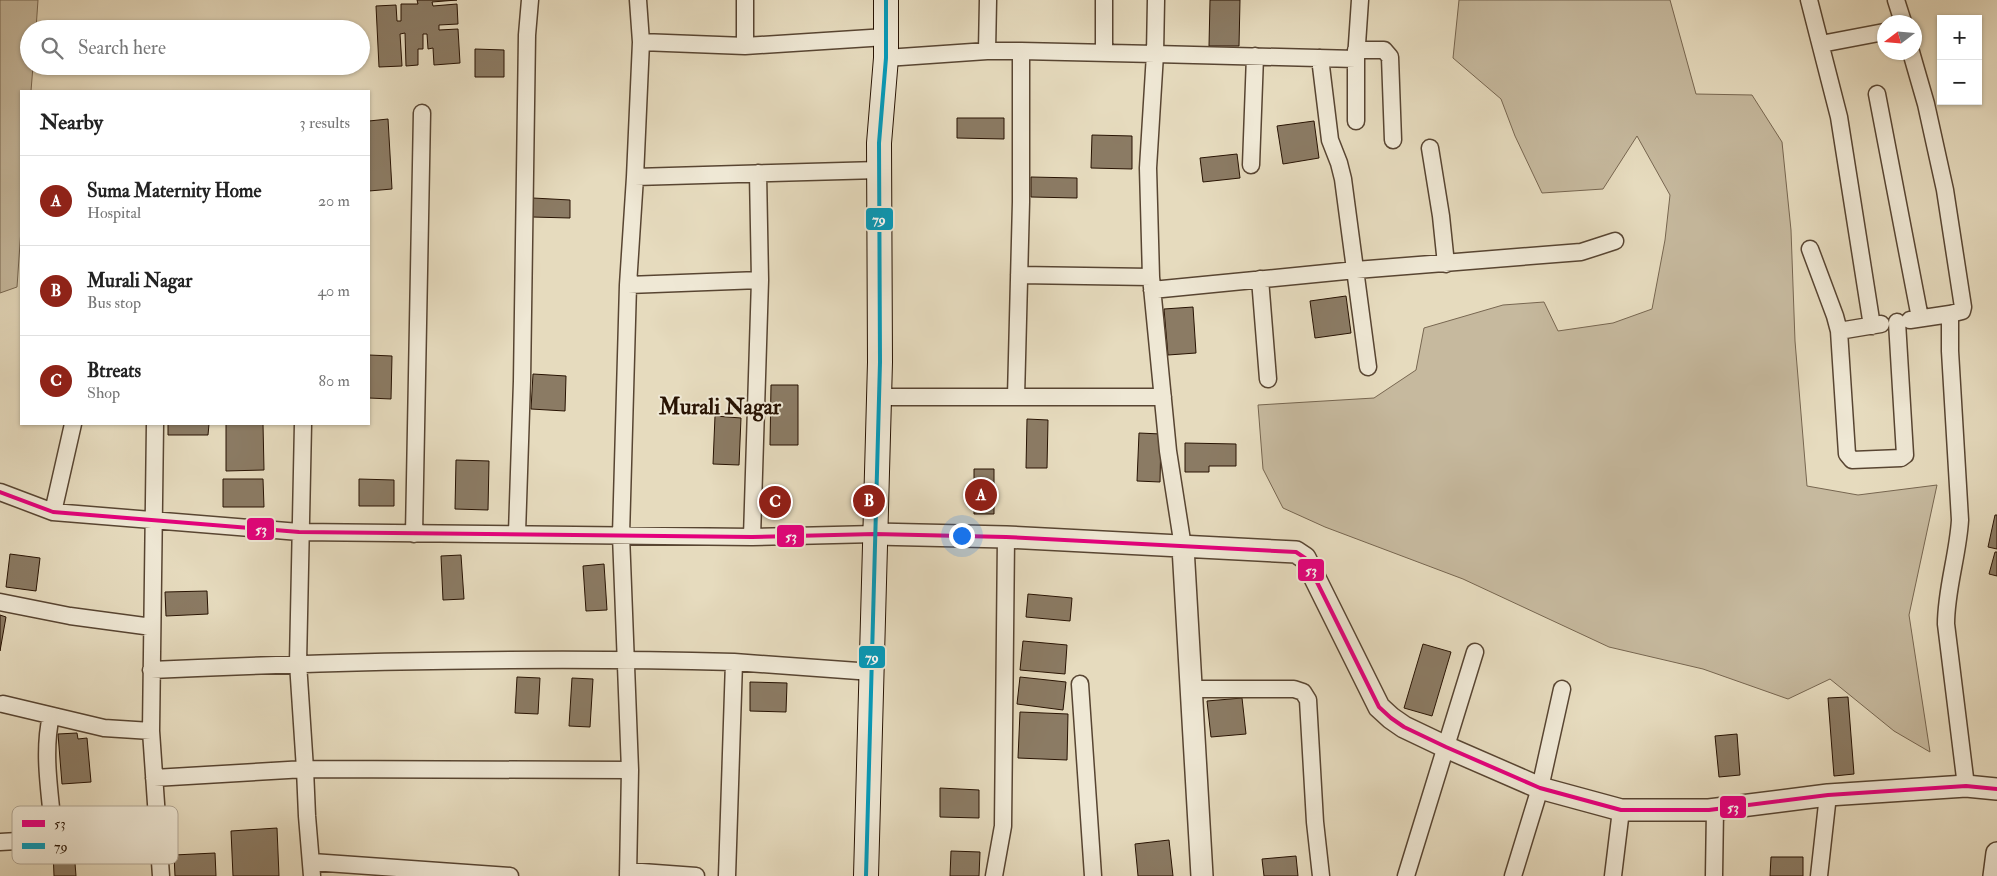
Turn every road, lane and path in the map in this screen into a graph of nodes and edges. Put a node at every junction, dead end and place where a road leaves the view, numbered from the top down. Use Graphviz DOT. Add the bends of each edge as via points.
graph roads {
  1 [pos="530,0"];
  2 [pos="638,0"];
  3 [pos="745,0"];
  4 [pos="886,0"];
  5 [pos="988,0"];
  6 [pos="1104,0"];
  7 [pos="1156,0"];
  8 [pos="1360,0"];
  9 [pos="1809,0"];
  10 [pos="1896,0"];
  11 [pos="1901,15"];
  12 [pos="1877,33"];
  13 [pos="641,42"];
  14 [pos="1821,44"];
  15 [pos="745,46"];
  16 [pos="886,48"];
  17 [pos="987,51"];
  18 [pos="1021,51"];
  19 [pos="1104,52"];
  20 [pos="1155,54"];
  21 [pos="1356,54"];
  22 [pos="1255,56"];
  23 [pos="1320,58"];
  24 [pos="1914,60"];
  25 [pos="1877,94"];
  26 [pos="422,113"];
  27 [pos="1356,122"];
  28 [pos="1393,140"];
  29 [pos="1430,148"];
  30 [pos="1251,165"];
  31 [pos="879,170"];
  32 [pos="758,173"];
  33 [pos="635,177"];
  34 [pos="1615,241"];
  35 [pos="1810,249"];
  36 [pos="1446,264"];
  37 [pos="1356,270"];
  38 [pos="1019,275"];
  39 [pos="760,280"];
  40 [pos="1260,280"];
  41 [pos="1152,284"];
  42 [pos="628,285"];
  43 [pos="1950,314"];
  44 [pos="1920,318"];
  45 [pos="1897,322"];
  46 [pos="1872,326"];
  47 [pos="1839,331"];
  48 [pos="1368,367"];
  49 [pos="1268,379"];
  50 [pos="879,397"];
  51 [pos="1016,397"];
  52 [pos="1163,398"];
  53 [pos="73,425"];
  54 [pos="155,425"];
  55 [pos="304,425"];
  56 [pos="0,492"];
  57 [pos="53,512"];
  58 [pos="153,521"];
  59 [pos="300,532"];
  60 [pos="517,533"];
  61 [pos="414,534"];
  62 [pos="875,534"];
  63 [pos="621,535"];
  64 [pos="752,537"];
  65 [pos="1006,538"];
  66 [pos="1183,547"];
  67 [pos="0,602"];
  68 [pos="152,627"];
  69 [pos="1475,652"];
  70 [pos="627,659"];
  71 [pos="734,662"];
  72 [pos="298,663"];
  73 [pos="152,670"];
  74 [pos="872,672"];
  75 [pos="1080,684"];
  76 [pos="1192,689"];
  77 [pos="1562,689"];
  78 [pos="2,704"];
  79 [pos="52,716"];
  80 [pos="151,731"];
  81 [pos="1446,747"];
  82 [pos="305,769"];
  83 [pos="630,770"];
  84 [pos="154,778"];
  85 [pos="1966,786"];
  86 [pos="1540,788"];
  87 [pos="1997,789"];
  88 [pos="1828,795"];
  89 [pos="51,806"];
  90 [pos="156,806"];
  91 [pos="1715,809"];
  92 [pos="1621,810"];
  93 [pos="1997,853"];
  94 [pos="312,869"];
  95 [pos="628,873"];
  96 [pos="510,876"];
  97 [pos="696,876"];
  98 [pos="728,876"];
  99 [pos="866,876"];
  100 [pos="994,876"];
  101 [pos="1093,876"];
  102 [pos="1202,876"];
  103 [pos="1321,876"];
  104 [pos="1406,876"];
  105 [pos="1513,876"];
  106 [pos="1613,876"];
  107 [pos="1714,876"];
  108 [pos="1819,876"];
  109 [pos="1994,876"];
  1 -- 60 [label="street"];
  2 -- 13 [label="street"];
  3 -- 15 [label="street"];
  4 -- 16 [label="main road"];
  5 -- 17 [label="street"];
  6 -- 19 [label="street"];
  7 -- 20 [label="street"];
  8 -- 21 [label="street"];
  9 -- 14 [label="street"];
  10 -- 11 [label="street"];
  12 -- 14 [label="street"];
  13 -- 15 [label="street"];
  13 -- 33 [label="street"];
  14 -- 46 [label="street" via="1839,117"];
  15 -- 16 [label="street"];
  16 -- 17 [label="street"];
  16 -- 31 [label="main road"];
  17 -- 18 [label="street"];
  18 -- 19 [label="street"];
  18 -- 38 [label="street"];
  19 -- 20 [label="street"];
  20 -- 22 [label="street"];
  20 -- 41 [label="street" via="1148,168"];
  21 -- 23 [label="street"];
  21 -- 27 [label="street"];
  21 -- 28 [label="street" via="1384,50 1390,57"];
  22 -- 23 [label="street"];
  22 -- 30 [label="street"];
  23 -- 37 [label="street" via="1330,140 1343,179"];
  24 -- 43 [label="street" via="1945,190 1963,307 1962,311"];
  25 -- 44 [label="street"];
  26 -- 61 [label="street"];
  29 -- 36 [label="street"];
  31 -- 32 [label="street"];
  31 -- 50 [label="main road"];
  32 -- 33 [label="street"];
  32 -- 39 [label="street"];
  33 -- 42 [label="street"];
  34 -- 36 [label="street" via="1581,252"];
  35 -- 47 [label="street"];
  36 -- 37 [label="street"];
  37 -- 40 [label="street"];
  37 -- 48 [label="street"];
  38 -- 41 [label="street"];
  38 -- 51 [label="street"];
  39 -- 42 [label="street"];
  39 -- 64 [label="street"];
  40 -- 41 [label="street"];
  40 -- 49 [label="street"];
  41 -- 52 [label="street"];
  42 -- 63 [label="street"];
  43 -- 44 [label="street"];
  43 -- 85 [label="street" via="1960,520 1959,542 1946,604 1946,624"];
  44 -- 45 [label="street"];
  45 -- 46 [label="street"];
  45 -- 47 [label="street" via="1905,449 1901,458 1856,461 1849,458"];
  46 -- 47 [label="street"];
  50 -- 51 [label="street"];
  50 -- 62 [label="main road"];
  51 -- 52 [label="street"];
  52 -- 66 [label="street"];
  53 -- 57 [label="street"];
  54 -- 58 [label="street"];
  55 -- 59 [label="street"];
  56 -- 57 [label="street"];
  57 -- 58 [label="street"];
  58 -- 59 [label="street"];
  58 -- 68 [label="street"];
  59 -- 61 [label="street"];
  59 -- 72 [label="street"];
  60 -- 61 [label="street"];
  60 -- 63 [label="street"];
  62 -- 64 [label="street"];
  62 -- 65 [label="street"];
  62 -- 74 [label="main road"];
  63 -- 64 [label="street"];
  63 -- 70 [label="street"];
  65 -- 66 [label="street"];
  65 -- 100 [label="street" via="1003,826"];
  66 -- 76 [label="street"];
  66 -- 81 [label="street" via="1285,550 1305,558 1379,707 1404,726"];
  67 -- 68 [label="street"];
  68 -- 73 [label="street"];
  69 -- 81 [label="street"];
  70 -- 71 [label="street"];
  70 -- 72 [label="street"];
  70 -- 83 [label="street"];
  71 -- 74 [label="street"];
  71 -- 98 [label="street"];
  72 -- 73 [label="street"];
  72 -- 82 [label="street"];
  73 -- 80 [label="street"];
  74 -- 99 [label="main road"];
  75 -- 101 [label="street"];
  76 -- 102 [label="street"];
  76 -- 103 [label="street" via="1294,689 1303,692 1308,700"];
  77 -- 86 [label="street"];
  78 -- 79 [label="street"];
  79 -- 80 [label="street" via="104,728"];
  79 -- 89 [label="street" via="47,753"];
  80 -- 84 [label="street"];
  81 -- 86 [label="street"];
  81 -- 104 [label="street"];
  82 -- 83 [label="street"];
  82 -- 84 [label="street"];
  82 -- 94 [label="street"];
  83 -- 95 [label="street"];
  84 -- 90 [label="street"];
  85 -- 87 [label="street"];
  85 -- 88 [label="street"];
  86 -- 92 [label="street"];
  86 -- 105 [label="street"];
  88 -- 91 [label="street"];
  88 -- 108 [label="street"];
  91 -- 92 [label="street"];
  91 -- 107 [label="street"];
  92 -- 106 [label="street"];
  93 -- 109 [label="street"];
  94 -- 96 [label="street"];
  95 -- 97 [label="street"];
}
